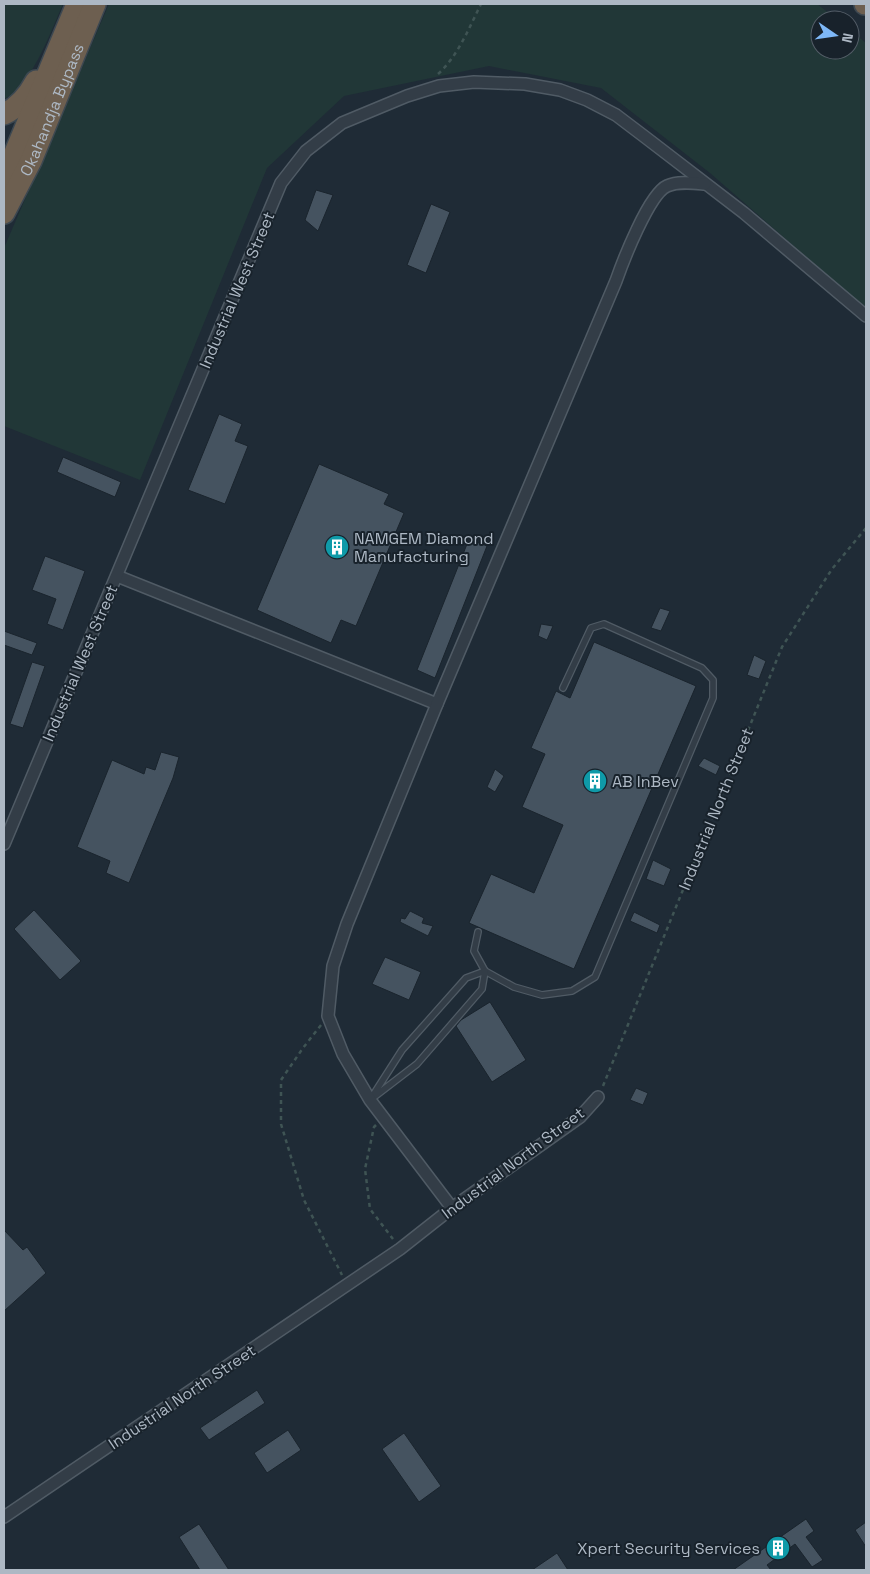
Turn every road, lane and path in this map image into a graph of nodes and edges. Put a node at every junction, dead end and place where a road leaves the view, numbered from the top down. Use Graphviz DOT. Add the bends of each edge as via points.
graph roads {
  1 [pos="95,4"];
  2 [pos="482,4"];
  3 [pos="74,11"];
  4 [pos="436,76"];
  5 [pos="4,114"];
  6 [pos="4,179"];
  7 [pos="705,184"];
  8 [pos="4,213"];
  9 [pos="866,316"];
  10 [pos="866,528"];
  11 [pos="117,576"];
  12 [pos="563,688"];
  13 [pos="437,704"];
  14 [pos="4,844"];
  15 [pos="478,932"];
  16 [pos="485,972"];
  17 [pos="328,1016"];
  18 [pos="598,1097"];
  19 [pos="370,1100"];
  20 [pos="384,1118"];
  21 [pos="452,1208"];
  22 [pos="400,1249"];
  23 [pos="347,1285"];
  24 [pos="4,1517"];
  1 -- 8 [label="highway, Okahandja Bypass" via="30,161"];
  2 -- 4 [label="path" via="448,65"];
  3 -- 5 [label="highway" via="29,95"];
  3 -- 6 [label="highway, Okahandja Bypass"];
  7 -- 9 [label="street, Industrial West Street"];
  7 -- 11 [label="street, Industrial West Street" via="616,115 560,90 525,84 474,82 439,86 342,123 306,151 281,183"];
  7 -- 13 [label="street" via="666,186 657,195 631,240"];
  10 -- 18 [label="path, Industrial North Street" via="832,569 782,647"];
  11 -- 13 [label="street"];
  11 -- 14 [label="street, Industrial West Street"];
  12 -- 16 [label="lane" via="591,628 604,624 702,668 713,680 712,698 595,977 572,991 542,995 514,987"];
  13 -- 17 [label="street" via="347,924 333,966"];
  15 -- 16 [label="lane" via="474,951"];
  16 -- 19 [label="lane" via="482,988 417,1064"];
  16 -- 19 [label="lane" via="466,978 453,992 402,1050"];
  17 -- 19 [label="street" via="343,1054"];
  17 -- 23 [label="path" via="281,1080 281,1124 304,1200"];
  18 -- 21 [label="street, Industrial North Street" via="580,1116"];
  19 -- 20 [label="street"];
  20 -- 21 [label="street"];
  20 -- 22 [label="path" via="374,1127 365,1169 370,1209"];
  21 -- 22 [label="street, Industrial North Street"];
  22 -- 23 [label="street, Industrial North Street"];
  23 -- 24 [label="street, Industrial North Street"];
}
